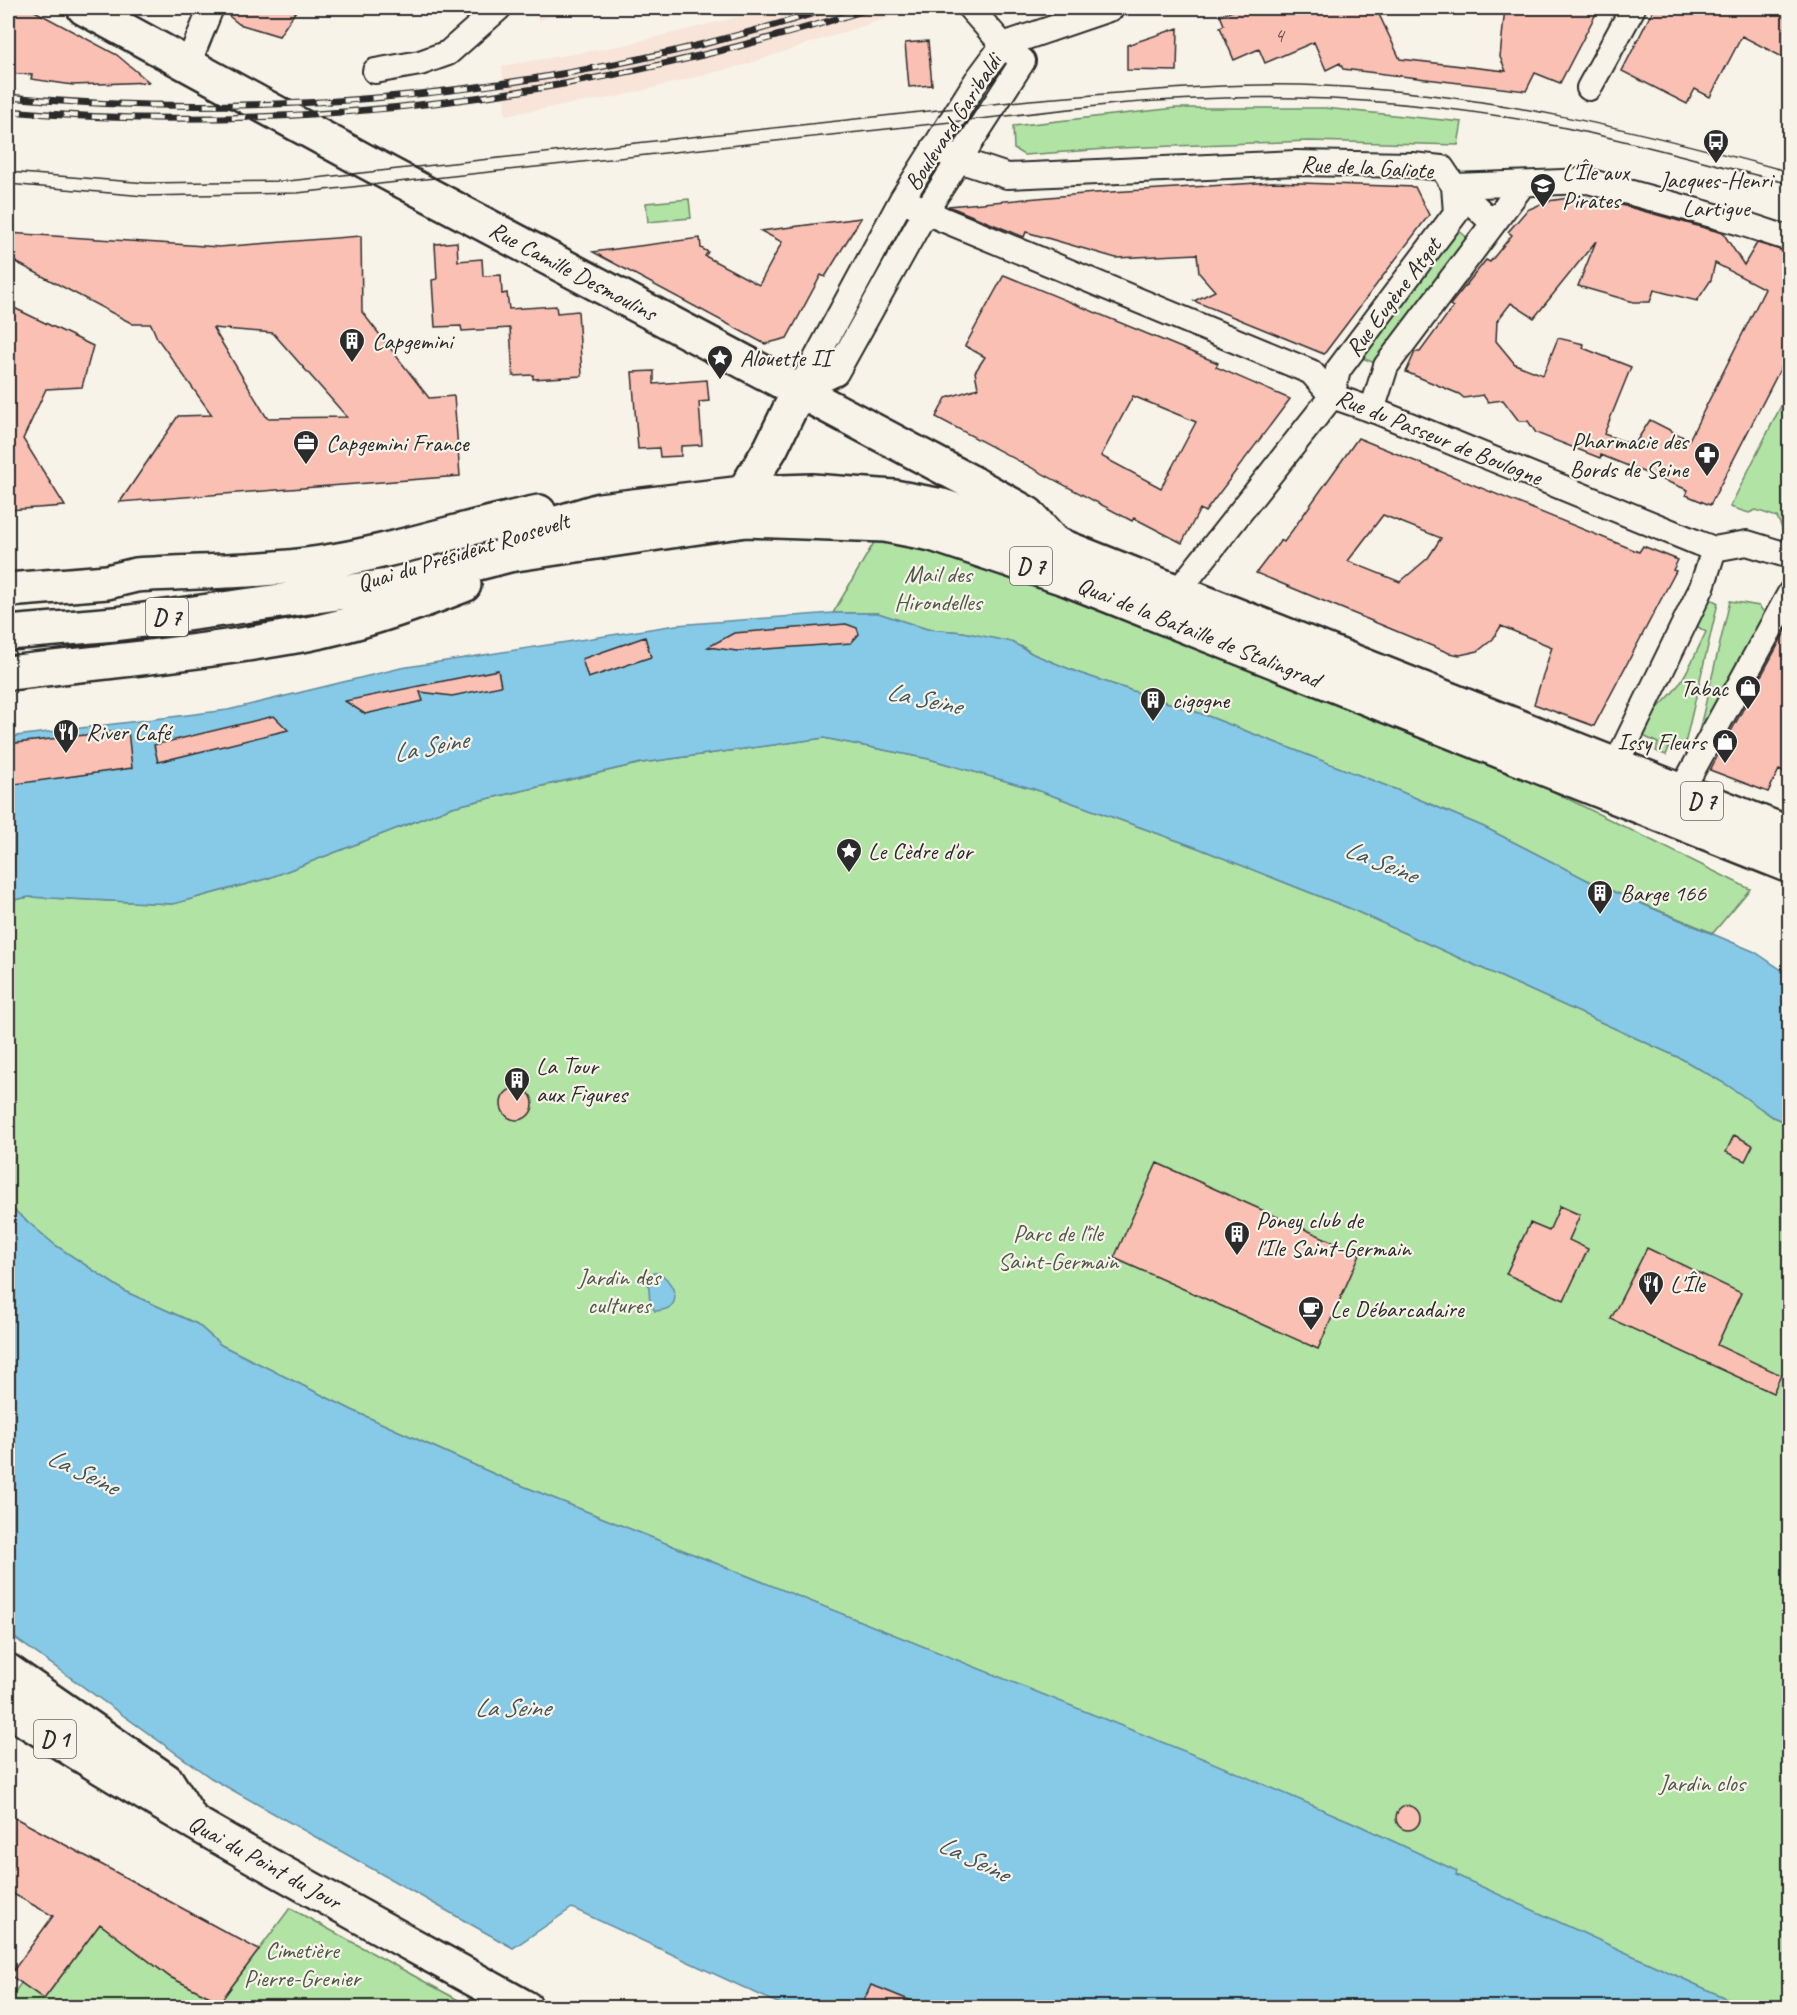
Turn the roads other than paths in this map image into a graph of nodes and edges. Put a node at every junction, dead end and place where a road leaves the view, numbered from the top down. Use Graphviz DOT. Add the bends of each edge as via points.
graph roads {
  1 [pos="84,8"];
  2 [pos="211,8"];
  3 [pos="499,8"];
  4 [pos="970,8"];
  5 [pos="1112,8"];
  6 [pos="1633,8"];
  7 [pos="1040,33"];
  8 [pos="1003,45"];
  9 [pos="1023,61"];
  10 [pos="188,64"];
  11 [pos="375,71"];
  12 [pos="1590,88"];
  13 [pos="934,147"];
  14 [pos="959,160"];
  15 [pos="1523,184"];
  16 [pos="1454,186"];
  17 [pos="902,199"];
  18 [pos="926,211"];
  19 [pos="1492,223"];
  20 [pos="1790,239"];
  21 [pos="799,390"];
  22 [pos="1332,396"];
  23 [pos="1372,410"];
  24 [pos="743,493"];
  25 [pos="602,525"];
  26 [pos="1054,543"];
  27 [pos="1714,549"];
  28 [pos="1790,556"];
  29 [pos="8,590"];
  30 [pos="1178,591"];
  31 [pos="1786,599"];
  32 [pos="8,633"];
  33 [pos="8,673"];
  34 [pos="1616,764"];
  35 [pos="1567,777"];
  36 [pos="1680,793"];
  37 [pos="1637,804"];
  38 [pos="1790,834"];
  39 [pos="1790,866"];
  40 [pos="8,1671"];
  41 [pos="8,1709"];
  42 [pos="8,1737"];
  43 [pos="102,1770"];
  44 [pos="192,1822"];
  45 [pos="526,2007"];
  1 -- 10 [label="main road, Rue Camille Desmoulins"];
  2 -- 10 [label="street"];
  3 -- 11 [label="street" via="448,53 420,63"];
  4 -- 8 [label="street"];
  5 -- 7 [label="street, Boulevard Garibaldi"];
  6 -- 12 [label="street"];
  7 -- 8 [label="street, Boulevard Garibaldi"];
  7 -- 9 [label="street, Boulevard Garibaldi"];
  8 -- 9 [label="street, Boulevard Garibaldi"];
  8 -- 13 [label="street, Boulevard Garibaldi"];
  9 -- 14 [label="street, Boulevard Garibaldi"];
  10 -- 21 [label="main road, Rue Camille Desmoulins"];
  13 -- 14 [label="street, Rue de la Galiote"];
  13 -- 17 [label="street, Boulevard Garibaldi"];
  14 -- 16 [label="street, Rue de la Galiote" via="1007,176 1296,163 1412,165 1442,168"];
  14 -- 18 [label="street, Boulevard Garibaldi"];
  15 -- 16 [label="street, Rue de la Galiote"];
  15 -- 19 [label="street, Rue Eugène Atget"];
  15 -- 20 [label="street, Rue de la Galiote" via="1588,182"];
  16 -- 19 [label="street"];
  16 -- 22 [label="street, Rue Eugène Atget" via="1456,213 1338,370"];
  17 -- 18 [label="street, Rue du Passeur de Boulogne"];
  17 -- 21 [label="street, Boulevard Garibaldi"];
  18 -- 21 [label="street, Boulevard Garibaldi" via="836,373"];
  18 -- 22 [label="street, Rue du Passeur de Boulogne" via="1311,372"];
  19 -- 23 [label="street, Rue Eugène Atget" via="1386,366"];
  21 -- 24 [label="main road" via="771,448"];
  21 -- 26 [label="main road, Rue Camille Desmoulins" via="1028,514"];
  22 -- 23 [label="street, Rue du Passeur de Boulogne"];
  22 -- 30 [label="street, Rue Eugène Atget"];
  23 -- 27 [label="street, Rue du Passeur de Boulogne"];
  24 -- 25 [label="main road, Quai de la Bataille de Stalingrad / D 7"];
  24 -- 26 [label="main road, Quai de la Bataille de Stalingrad / D 7" via="812,491 894,497 942,506"];
  25 -- 29 [label="main road" via="566,507 319,564 136,575 107,582"];
  25 -- 32 [label="main road, Quai du Président Roosevelt / D 7" via="326,595 116,624"];
  25 -- 33 [label="main road" via="515,566 408,606 308,633 159,656"];
  25 -- 35 [label="main road, Quai de la Bataille de Stalingrad / D 7" via="746,520 885,525 932,534 1067,579"];
  26 -- 30 [label="main road, Quai de la Bataille de Stalingrad / D 7"];
  27 -- 28 [label="street" via="1747,543"];
  27 -- 34 [label="street" via="1702,587"];
  30 -- 34 [label="main road, Quai de la Bataille de Stalingrad / D 7"];
  31 -- 36 [label="street"];
  34 -- 35 [label="main road"];
  34 -- 36 [label="main road, Quai de la Bataille de Stalingrad / D 7"];
  34 -- 37 [label="main road"];
  35 -- 37 [label="main road, Quai de la Bataille de Stalingrad / D 7"];
  36 -- 38 [label="main road, Quai de la Bataille de Stalingrad / D 7"];
  37 -- 39 [label="main road, Quai de la Bataille de Stalingrad / D 7"];
  40 -- 44 [label="main road" via="167,1781"];
  41 -- 43 [label="main road, Quai du Point du Jour / D 1"];
  42 -- 43 [label="main road" via="55,1758"];
  43 -- 44 [label="main road, Quai du Point du Jour / D 1"];
  44 -- 45 [label="main road, Quai du Point du Jour / D 1"];
}
